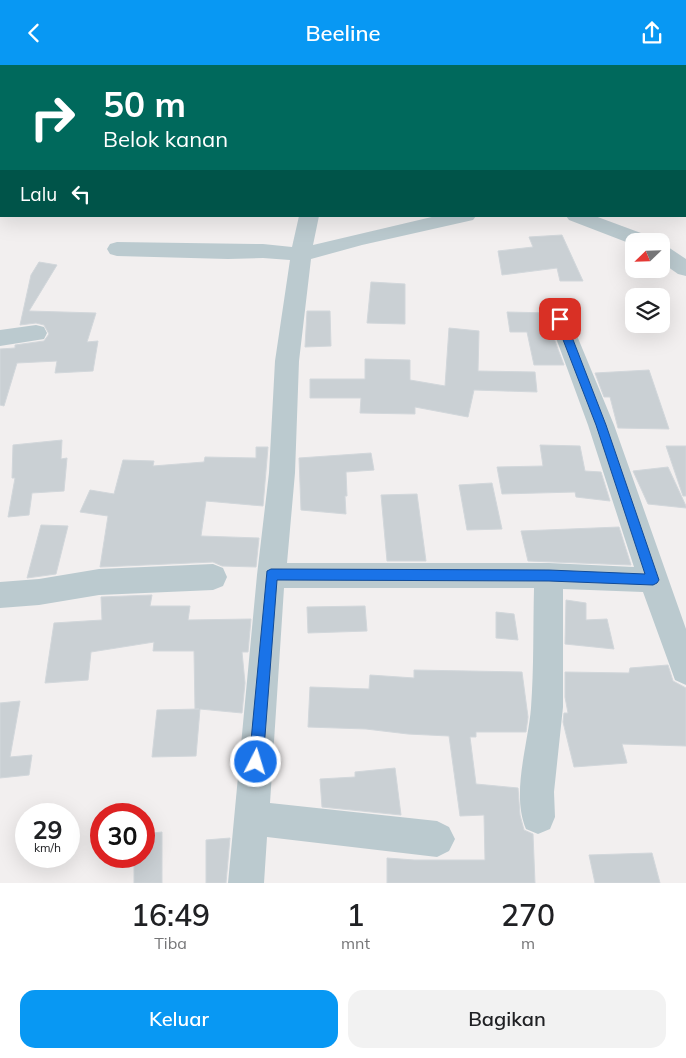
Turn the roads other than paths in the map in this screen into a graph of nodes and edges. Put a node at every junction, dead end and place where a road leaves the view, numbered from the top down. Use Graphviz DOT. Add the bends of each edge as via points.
graph roads {
  1 [pos="309,217"];
  2 [pos="461,217"];
  3 [pos="579,217"];
  4 [pos="625,235"];
  5 [pos="118,249"];
  6 [pos="301,255"];
  7 [pos="670,258"];
  8 [pos="686,269"];
  9 [pos="560,319"];
  10 [pos="36,333"];
  11 [pos="0,338"];
  12 [pos="271,575"];
  13 [pos="549,576"];
  14 [pos="213,577"];
  15 [pos="653,580"];
  16 [pos="0,595"];
  17 [pos="686,670"];
  18 [pos="538,817"];
  19 [pos="252,818"];
  20 [pos="437,839"];
  21 [pos="246,883"];
  1 -- 6 [label="street"];
  2 -- 6 [label="street"];
  3 -- 4 [label="street"];
  5 -- 6 [label="street" via="263,251"];
  6 -- 12 [label="street" via="287,361 282,473"];
  7 -- 8 [label="street"];
  9 -- 15 [label="street" via="601,425"];
  10 -- 11 [label="street"];
  12 -- 13 [label="street"];
  12 -- 19 [label="street"];
  13 -- 15 [label="street"];
  13 -- 18 [label="street" via="547,707 537,792"];
  14 -- 16 [label="street" via="98,582"];
  15 -- 17 [label="street"];
  19 -- 20 [label="street"];
  19 -- 21 [label="street"];
}
